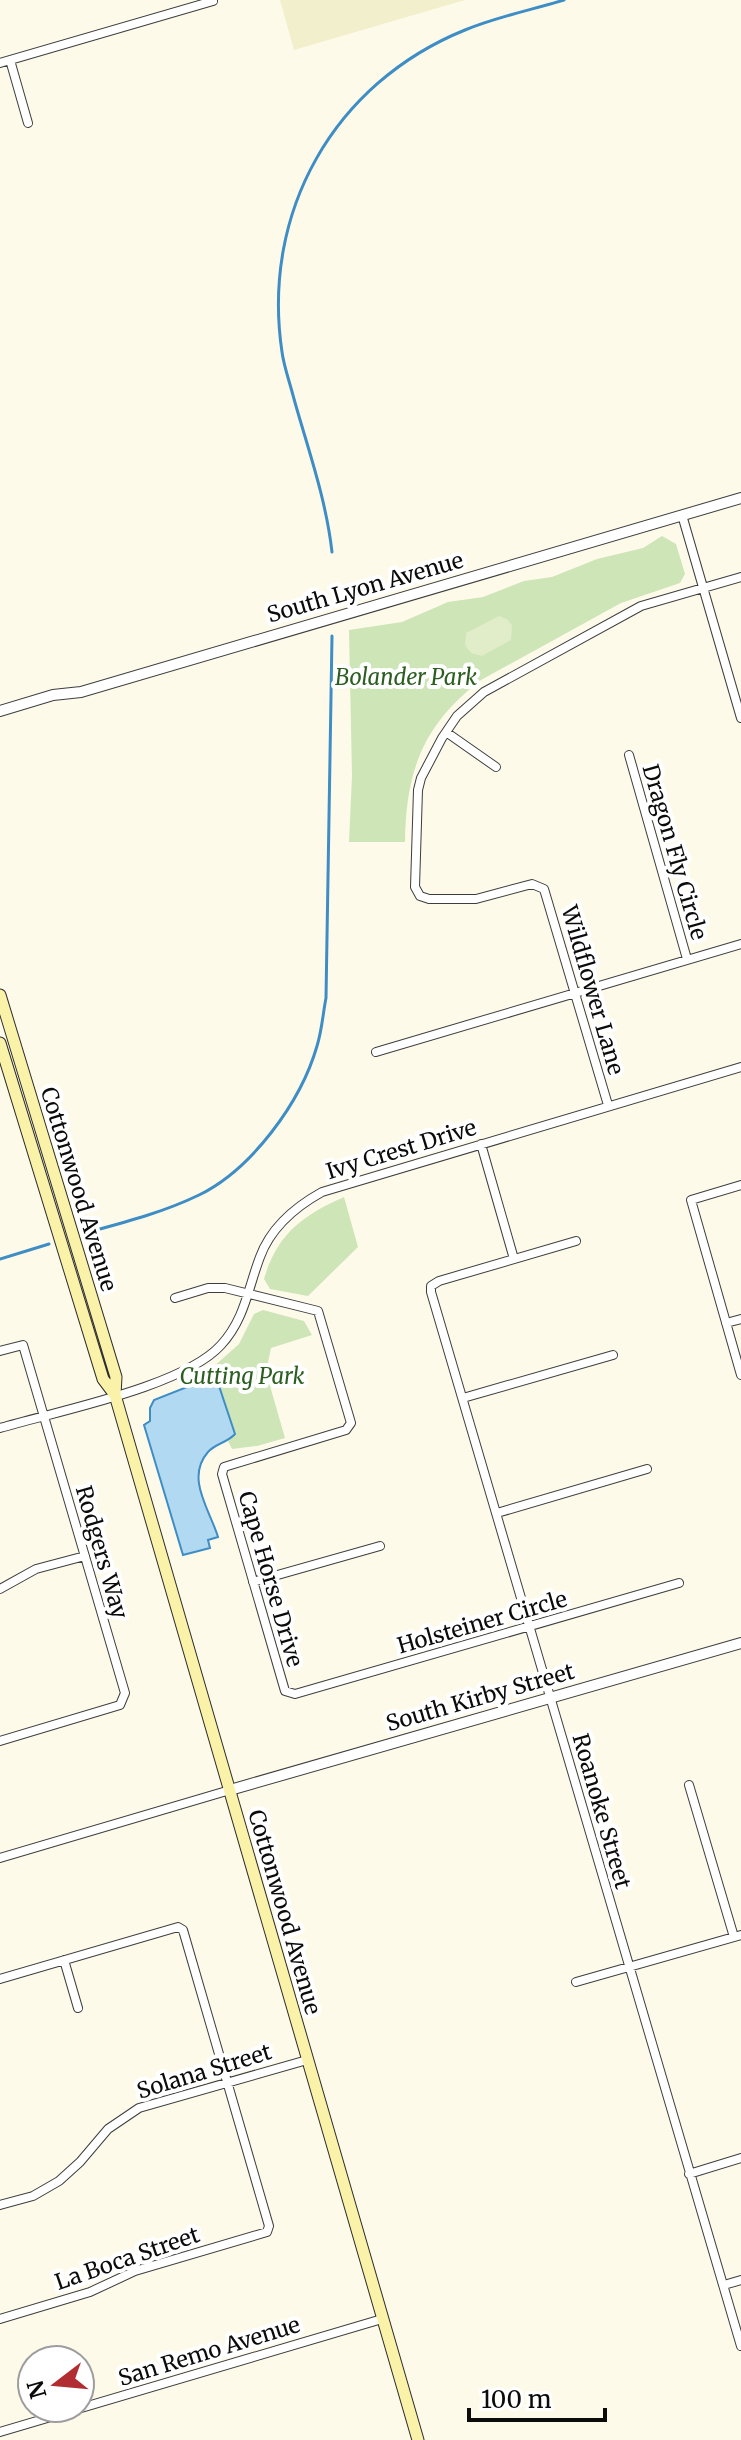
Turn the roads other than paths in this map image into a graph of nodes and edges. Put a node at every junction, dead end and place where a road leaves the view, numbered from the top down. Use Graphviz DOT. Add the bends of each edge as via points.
graph roads {
  1 [pos="213,1"];
  2 [pos="5,62"];
  3 [pos="28,123"];
  4 [pos="741,498"];
  5 [pos="682,515"];
  6 [pos="741,577"];
  7 [pos="703,588"];
  8 [pos="0,711"];
  9 [pos="741,718"];
  10 [pos="446,732"];
  11 [pos="629,755"];
  12 [pos="496,767"];
  13 [pos="741,944"];
  14 [pos="687,959"];
  15 [pos="576,992"];
  16 [pos="0,995"];
  17 [pos="5,1032"];
  18 [pos="0,1043"];
  19 [pos="376,1052"];
  20 [pos="741,1067"];
  21 [pos="608,1105"];
  22 [pos="481,1144"];
  23 [pos="741,1185"];
  24 [pos="576,1241"];
  25 [pos="514,1259"];
  26 [pos="249,1294"];
  27 [pos="175,1298"];
  28 [pos="741,1319"];
  29 [pos="726,1323"];
  30 [pos="0,1351"];
  31 [pos="613,1355"];
  32 [pos="741,1375"];
  33 [pos="115,1395"];
  34 [pos="463,1398"];
  35 [pos="44,1415"];
  36 [pos="0,1428"];
  37 [pos="647,1469"];
  38 [pos="497,1513"];
  39 [pos="380,1546"];
  40 [pos="85,1556"];
  41 [pos="253,1582"];
  42 [pos="679,1583"];
  43 [pos="0,1589"];
  44 [pos="530,1627"];
  45 [pos="741,1643"];
  46 [pos="295,1694"];
  47 [pos="551,1698"];
  48 [pos="0,1741"];
  49 [pos="689,1785"];
  50 [pos="230,1790"];
  51 [pos="0,1858"];
  52 [pos="738,1936"];
  53 [pos="64,1960"];
  54 [pos="629,1967"];
  55 [pos="0,1979"];
  56 [pos="576,1982"];
  57 [pos="78,2008"];
  58 [pos="307,2060"];
  59 [pos="228,2082"];
  60 [pos="741,2158"];
  61 [pos="689,2174"];
  62 [pos="0,2205"];
  63 [pos="741,2280"];
  64 [pos="724,2285"];
  65 [pos="0,2319"];
  66 [pos="382,2319"];
  67 [pos="741,2346"];
  68 [pos="0,2432"];
  69 [pos="418,2440"];
  1 -- 2 [label="street"];
  2 -- 3 [label="street"];
  4 -- 5 [label="street, South Lyon Avenue"];
  5 -- 7 [label="street"];
  5 -- 8 [label="street, South Lyon Avenue" via="81,692"];
  6 -- 7 [label="street"];
  7 -- 9 [label="street"];
  7 -- 10 [label="street" via="641,606 484,692"];
  10 -- 12 [label="street"];
  10 -- 15 [label="street, Wildflower Lane" via="418,790 415,887 429,899 476,899 541,886"];
  11 -- 14 [label="street, Dragon Fly Circle"];
  13 -- 14 [label="street"];
  14 -- 15 [label="street"];
  15 -- 19 [label="street"];
  15 -- 21 [label="street, Wildflower Lane"];
  16 -- 17 [label="main road, Cottonwood Avenue"];
  17 -- 33 [label="main road, Cottonwood Avenue" via="116,1377"];
  18 -- 33 [label="main road, Cottonwood Avenue" via="103,1379"];
  20 -- 21 [label="street, Ivy Crest Drive"];
  21 -- 22 [label="street, Ivy Crest Drive"];
  22 -- 25 [label="street"];
  22 -- 26 [label="street, Ivy Crest Drive" via="341,1185 305,1201 266,1243"];
  23 -- 29 [label="street" via="691,1200"];
  24 -- 25 [label="street"];
  25 -- 34 [label="street, Roanoke Street" via="431,1286"];
  26 -- 27 [label="street" via="216,1287"];
  26 -- 33 [label="street, Ivy Crest Drive" via="231,1332 205,1359 172,1377"];
  26 -- 41 [label="street, Cape Horse Drive" via="318,1311 351,1423 346,1430 224,1467"];
  28 -- 29 [label="street"];
  29 -- 32 [label="street"];
  30 -- 35 [label="street, Rodgers Way" via="23,1345"];
  31 -- 34 [label="street"];
  33 -- 35 [label="street, Ivy Crest Drive"];
  33 -- 50 [label="main road, Cottonwood Avenue"];
  34 -- 38 [label="street, Roanoke Street"];
  35 -- 36 [label="street, Ivy Crest Drive"];
  35 -- 40 [label="street, Rodgers Way"];
  37 -- 38 [label="street"];
  38 -- 44 [label="street, Roanoke Street"];
  39 -- 41 [label="street"];
  40 -- 43 [label="street" via="36,1569"];
  40 -- 48 [label="street, Rodgers Way" via="124,1700"];
  41 -- 46 [label="street, Cape Horse Drive" via="285,1691"];
  42 -- 44 [label="street, Holsteiner Circle"];
  44 -- 46 [label="street, Holsteiner Circle"];
  44 -- 47 [label="street, Roanoke Street"];
  45 -- 47 [label="street, South Kirby Street"];
  47 -- 50 [label="street, South Kirby Street"];
  47 -- 54 [label="street, Roanoke Street"];
  49 -- 52 [label="street"];
  50 -- 51 [label="street"];
  50 -- 58 [label="main road, Cottonwood Avenue"];
  52 -- 54 [label="street"];
  53 -- 55 [label="street"];
  53 -- 57 [label="street"];
  53 -- 59 [label="street" via="178,1927 183,1930"];
  54 -- 56 [label="street"];
  54 -- 61 [label="street, Roanoke Street"];
  58 -- 59 [label="street, Solana Street"];
  58 -- 66 [label="main road, Cottonwood Avenue"];
  59 -- 62 [label="street, Solana Street" via="128,2114 59,2181 33,2196"];
  59 -- 65 [label="street, La Boca Street" via="267,2232"];
  60 -- 61 [label="street"];
  61 -- 64 [label="street, Roanoke Street"];
  63 -- 64 [label="street"];
  64 -- 67 [label="street, Roanoke Street"];
  66 -- 68 [label="street, San Remo Avenue"];
  66 -- 69 [label="main road, Cottonwood Avenue"];
}
